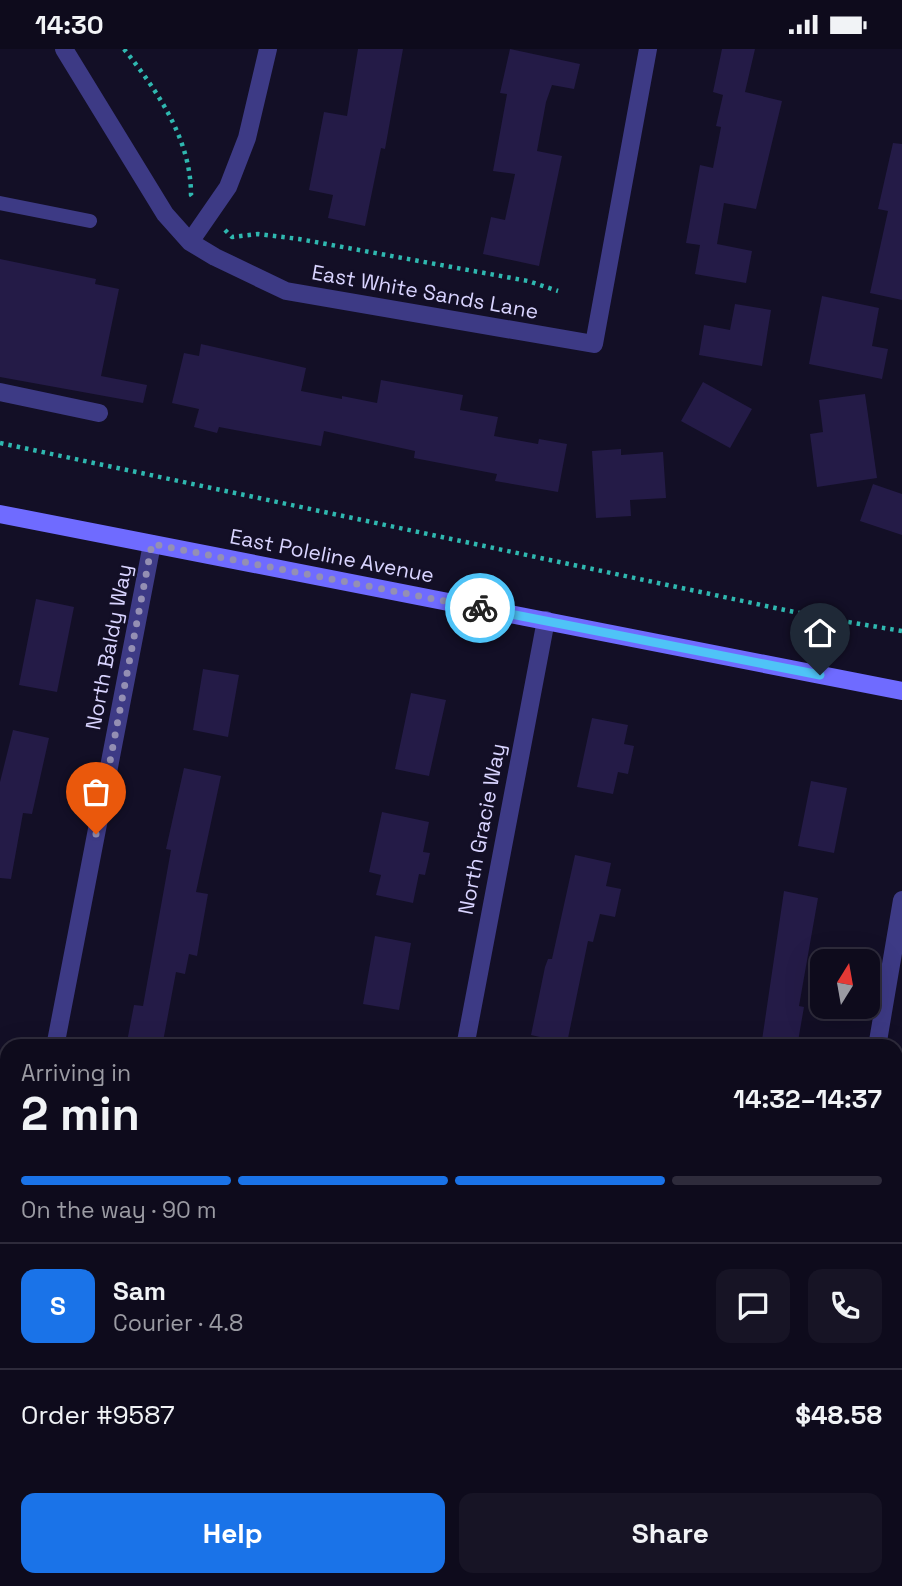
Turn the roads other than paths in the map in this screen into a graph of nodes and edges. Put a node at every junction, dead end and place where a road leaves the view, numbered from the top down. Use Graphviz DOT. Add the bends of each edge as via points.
graph roads {
  1 [pos="64,49"];
  2 [pos="268,49"];
  3 [pos="648,49"];
  4 [pos="0,204"];
  5 [pos="90,221"];
  6 [pos="190,242"];
  7 [pos="0,392"];
  8 [pos="99,413"];
  9 [pos="0,514"];
  10 [pos="152,544"];
  11 [pos="546,620"];
  12 [pos="902,691"];
  13 [pos="902,900"];
  14 [pos="57,1039"];
  15 [pos="467,1039"];
  16 [pos="878,1039"];
  1 -- 6 [label="street, East White Sands Lane" via="165,214"];
  2 -- 6 [label="street" via="247,138 228,187"];
  3 -- 6 [label="street, East White Sands Lane" via="594,344 286,292"];
  4 -- 5 [label="lane"];
  7 -- 8 [label="street"];
  9 -- 10 [label="main road, East Poleline Avenue"];
  10 -- 11 [label="main road, East Poleline Avenue"];
  10 -- 14 [label="street, North Baldy Way"];
  11 -- 12 [label="main road, East Poleline Avenue"];
  11 -- 15 [label="street, North Gracie Way"];
  13 -- 16 [label="street"];
}
